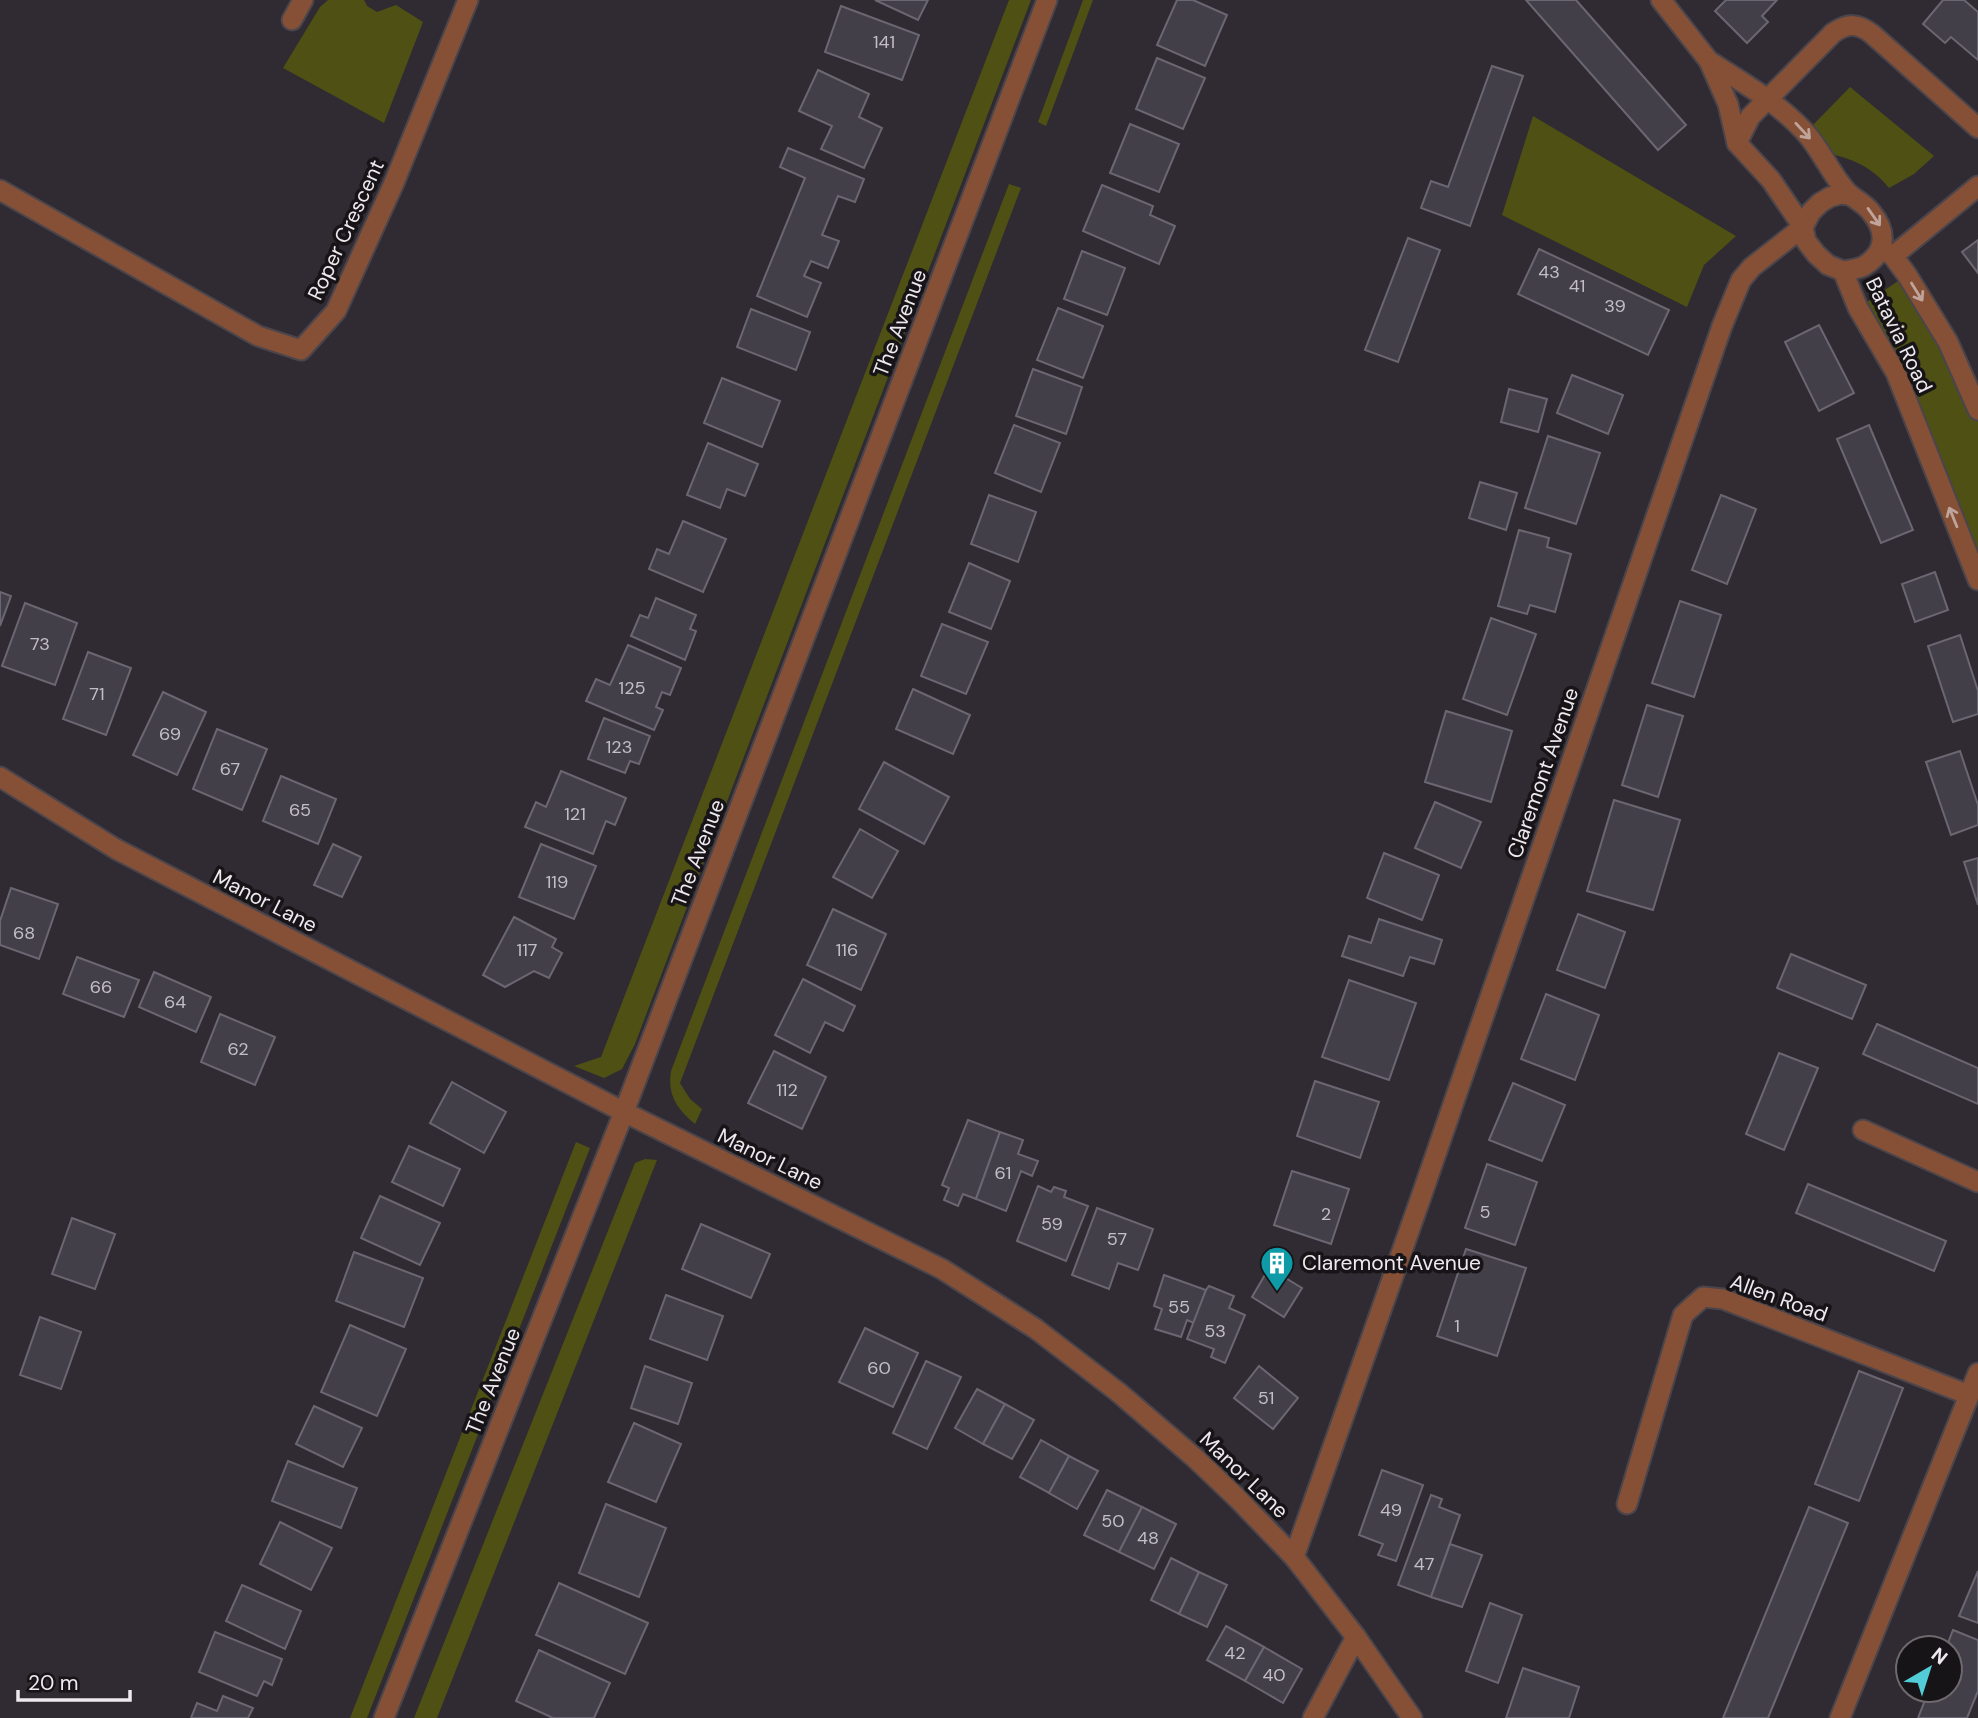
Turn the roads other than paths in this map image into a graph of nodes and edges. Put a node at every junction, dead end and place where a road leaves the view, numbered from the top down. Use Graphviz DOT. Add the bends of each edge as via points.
graph roads {
  1 [pos="303,0"];
  2 [pos="468,0"];
  3 [pos="1047,0"];
  4 [pos="1661,0"];
  5 [pos="292,20"];
  6 [pos="1709,61"];
  7 [pos="1768,99"];
  8 [pos="1978,128"];
  9 [pos="1737,143"];
  10 [pos="1978,186"];
  11 [pos="0,190"];
  12 [pos="1849,195"];
  13 [pos="1803,227"];
  14 [pos="1887,252"];
  15 [pos="1843,271"];
  16 [pos="1978,410"];
  17 [pos="1978,580"];
  18 [pos="0,777"];
  19 [pos="624,1112"];
  20 [pos="1863,1130"];
  21 [pos="1978,1182"];
  22 [pos="1978,1373"];
  23 [pos="1969,1395"];
  24 [pos="1627,1504"];
  25 [pos="1294,1557"];
  26 [pos="1356,1637"];
  27 [pos="384,1718"];
  28 [pos="1313,1718"];
  29 [pos="1412,1718"];
  30 [pos="1840,1718"];
  1 -- 5 [label="street"];
  2 -- 11 [label="street, Roper Crescent" via="336,312 301,350 258,336"];
  3 -- 19 [label="street, The Avenue"];
  4 -- 6 [label="street, Batavia Road"];
  6 -- 7 [label="street, Batavia Road"];
  6 -- 9 [label="street, Batavia Road" via="1728,104"];
  7 -- 8 [label="street" via="1833,33 1854,24 1872,34"];
  7 -- 9 [label="street" via="1750,117"];
  7 -- 12 [label="street, Batavia Road, one-way" via="1804,131"];
  9 -- 13 [label="street, Batavia Road" via="1771,180"];
  10 -- 14 [label="street"];
  12 -- 13 [label="street" via="1820,203"];
  12 -- 14 [label="street, Batavia Road, one-way" via="1877,219"];
  13 -- 15 [label="street, Batavia Road" via="1816,254"];
  13 -- 25 [label="street, Claremont Avenue" via="1741,280 1722,326"];
  14 -- 15 [label="street" via="1866,265"];
  14 -- 16 [label="street, Batavia Road, one-way" via="1948,342"];
  17 -- 15 [label="street, Batavia Road, one-way" via="1896,373 1858,308"];
  18 -- 19 [label="street, Manor Lane" via="116,849"];
  19 -- 25 [label="street, Manor Lane" via="942,1269 1036,1329 1195,1458"];
  19 -- 27 [label="street, The Avenue"];
  20 -- 21 [label="street"];
  22 -- 23 [label="street"];
  23 -- 24 [label="street, Allen Road" via="1723,1299 1703,1297 1683,1315"];
  23 -- 30 [label="street"];
  25 -- 26 [label="street, Manor Lane"];
  26 -- 28 [label="street"];
  26 -- 29 [label="street, Manor Lane"];
}
